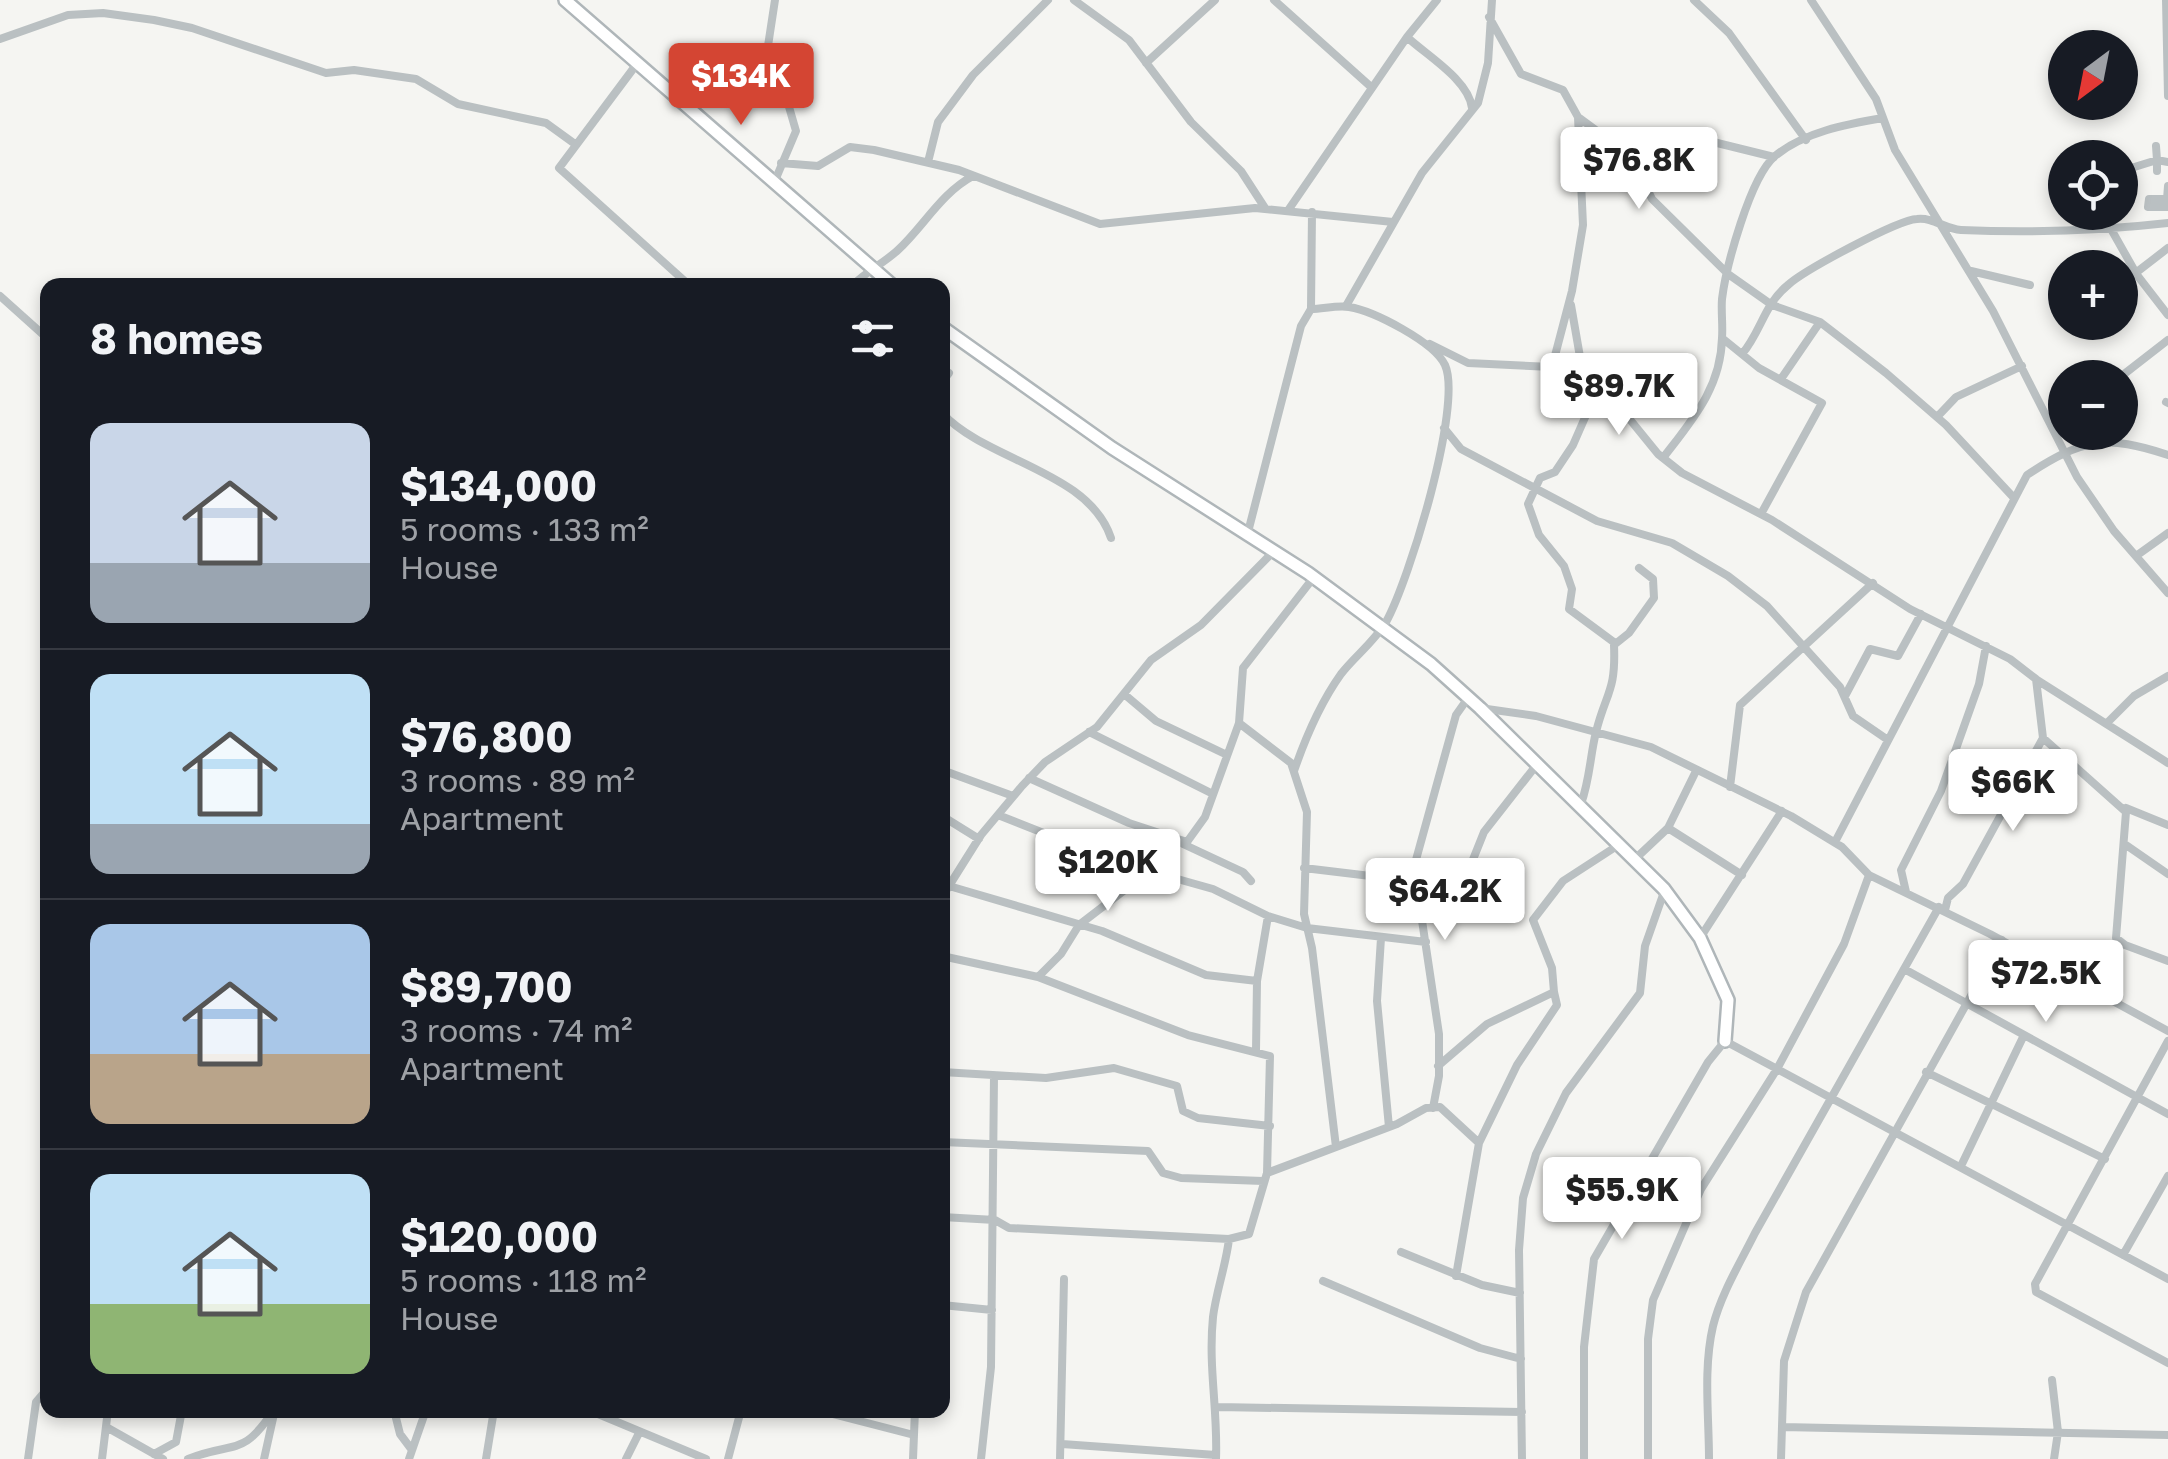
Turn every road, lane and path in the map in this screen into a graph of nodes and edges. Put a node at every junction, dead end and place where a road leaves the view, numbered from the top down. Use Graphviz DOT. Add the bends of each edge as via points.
graph roads {
  1 [pos="565,0"];
  2 [pos="775,0"];
  3 [pos="1048,0"];
  4 [pos="1074,0"];
  5 [pos="1215,0"];
  6 [pos="1274,0"];
  7 [pos="1437,0"];
  8 [pos="1492,0"];
  9 [pos="1694,0"];
  10 [pos="1811,0"];
  11 [pos="2166,0"];
  12 [pos="1489,18"];
  13 [pos="1407,37"];
  14 [pos="0,39"];
  15 [pos="1146,63"];
  16 [pos="636,65"];
  17 [pos="1370,86"];
  18 [pos="2168,96"];
  19 [pos="1472,108"];
  20 [pos="1578,117"];
  21 [pos="1882,118"];
  22 [pos="1806,140"];
  23 [pos="575,144"];
  24 [pos="2156,146"];
  25 [pos="1631,156"];
  26 [pos="1774,157"];
  27 [pos="2156,160"];
  28 [pos="928,162"];
  29 [pos="2168,162"];
  30 [pos="781,163"];
  31 [pos="2138,166"];
  32 [pos="2157,171"];
  33 [pos="1580,172"];
  34 [pos="973,176"];
  35 [pos="774,184"];
  36 [pos="2168,186"];
  37 [pos="1265,208"];
  38 [pos="1290,208"];
  39 [pos="2168,208"];
  40 [pos="1312,212"];
  41 [pos="1393,222"];
  42 [pos="1944,224"];
  43 [pos="2168,224"];
  44 [pos="2138,227"];
  45 [pos="2111,230"];
  46 [pos="2168,248"];
  47 [pos="2123,250"];
  48 [pos="870,267"];
  49 [pos="1971,271"];
  50 [pos="1728,274"];
  51 [pos="2138,274"];
  52 [pos="2138,276"];
  53 [pos="680,278"];
  54 [pos="860,278"];
  55 [pos="883,278"];
  56 [pos="2030,285"];
  57 [pos="0,296"];
  58 [pos="1570,300"];
  59 [pos="1772,305"];
  60 [pos="1346,306"];
  61 [pos="1311,309"];
  62 [pos="2168,315"];
  63 [pos="1820,322"];
  64 [pos="40,332"];
  65 [pos="950,333"];
  66 [pos="1722,338"];
  67 [pos="2168,340"];
  68 [pos="1426,342"];
  69 [pos="1742,354"];
  70 [pos="2138,363"];
  71 [pos="2022,366"];
  72 [pos="1552,367"];
  73 [pos="1780,379"];
  74 [pos="1584,380"];
  75 [pos="1597,390"];
  76 [pos="1937,417"];
  77 [pos="950,420"];
  78 [pos="1444,428"];
  79 [pos="2063,452"];
  80 [pos="2168,455"];
  81 [pos="1663,458"];
  82 [pos="1535,488"];
  83 [pos="2014,498"];
  84 [pos="1762,514"];
  85 [pos="2168,533"];
  86 [pos="1247,536"];
  87 [pos="1111,538"];
  88 [pos="1272,554"];
  89 [pos="2136,556"];
  90 [pos="1639,568"];
  91 [pos="1314,578"];
  92 [pos="1873,583"];
  93 [pos="2168,593"];
  94 [pos="1921,614"];
  95 [pos="1383,627"];
  96 [pos="1946,627"];
  97 [pos="1616,642"];
  98 [pos="1986,646"];
  99 [pos="1804,647"];
  100 [pos="2168,676"];
  101 [pos="2036,679"];
  102 [pos="1124,694"];
  103 [pos="1845,696"];
  104 [pos="1468,698"];
  105 [pos="1480,708"];
  106 [pos="2108,722"];
  107 [pos="1239,723"];
  108 [pos="1088,732"];
  109 [pos="1596,732"];
  110 [pos="2043,738"];
  111 [pos="1888,740"];
  112 [pos="1225,754"];
  113 [pos="1538,763"];
  114 [pos="2168,763"];
  115 [pos="1294,771"];
  116 [pos="1696,771"];
  117 [pos="950,773"];
  118 [pos="1029,778"];
  119 [pos="1730,787"];
  120 [pos="1213,794"];
  121 [pos="1014,796"];
  122 [pos="1580,804"];
  123 [pos="2122,806"];
  124 [pos="1782,812"];
  125 [pos="998,815"];
  126 [pos="950,821"];
  127 [pos="2168,824"];
  128 [pos="1668,828"];
  129 [pos="979,839"];
  130 [pos="1179,842"];
  131 [pos="1835,842"];
  132 [pos="1620,844"];
  133 [pos="2126,845"];
  134 [pos="1634,859"];
  135 [pos="1304,868"];
  136 [pos="1148,872"];
  137 [pos="2168,874"];
  138 [pos="1742,875"];
  139 [pos="1869,875"];
  140 [pos="1252,881"];
  141 [pos="1415,884"];
  142 [pos="950,886"];
  143 [pos="1664,889"];
  144 [pos="1906,892"];
  145 [pos="1942,909"];
  146 [pos="1268,916"];
  147 [pos="1079,925"];
  148 [pos="1307,928"];
  149 [pos="1381,938"];
  150 [pos="1700,938"];
  151 [pos="2002,940"];
  152 [pos="1426,942"];
  153 [pos="950,958"];
  154 [pos="2168,961"];
  155 [pos="1906,970"];
  156 [pos="1038,977"];
  157 [pos="1257,981"];
  158 [pos="1554,992"];
  159 [pos="1969,1005"];
  160 [pos="2168,1031"];
  161 [pos="2024,1035"];
  162 [pos="1725,1041"];
  163 [pos="2168,1041"];
  164 [pos="1256,1051"];
  165 [pos="1438,1066"];
  166 [pos="1777,1069"];
  167 [pos="1926,1072"];
  168 [pos="950,1073"];
  169 [pos="994,1076"];
  170 [pos="2135,1096"];
  171 [pos="1832,1100"];
  172 [pos="1992,1102"];
  173 [pos="1433,1108"];
  174 [pos="2168,1114"];
  175 [pos="1270,1126"];
  176 [pos="1388,1127"];
  177 [pos="1893,1133"];
  178 [pos="950,1143"];
  179 [pos="1479,1144"];
  180 [pos="994,1147"];
  181 [pos="1336,1147"];
  182 [pos="2105,1158"];
  183 [pos="1962,1166"];
  184 [pos="2168,1176"];
  185 [pos="1265,1177"];
  186 [pos="2164,1193"];
  187 [pos="950,1217"];
  188 [pos="995,1220"];
  189 [pos="2068,1225"];
  190 [pos="1229,1239"];
  191 [pos="1401,1252"];
  192 [pos="2124,1255"];
  193 [pos="1456,1276"];
  194 [pos="1064,1279"];
  195 [pos="2168,1279"];
  196 [pos="1323,1281"];
  197 [pos="1520,1293"];
  198 [pos="950,1306"];
  199 [pos="992,1310"];
  200 [pos="1521,1359"];
  201 [pos="2168,1363"];
  202 [pos="2052,1380"];
  203 [pos="40,1397"];
  204 [pos="1218,1407"];
  205 [pos="1522,1412"];
  206 [pos="108,1418"];
  207 [pos="180,1418"];
  208 [pos="269,1418"];
  209 [pos="272,1418"];
  210 [pos="399,1418"];
  211 [pos="423,1418"];
  212 [pos="490,1418"];
  213 [pos="607,1418"];
  214 [pos="739,1418"];
  215 [pos="848,1418"];
  216 [pos="915,1418"];
  217 [pos="108,1428"];
  218 [pos="1782,1428"];
  219 [pos="2058,1432"];
  220 [pos="639,1433"];
  221 [pos="914,1435"];
  222 [pos="2168,1435"];
  223 [pos="1062,1444"];
  224 [pos="410,1455"];
  225 [pos="159,1456"];
  226 [pos="1216,1457"];
  227 [pos="28,1459"];
  228 [pos="102,1459"];
  229 [pos="188,1459"];
  230 [pos="264,1459"];
  231 [pos="486,1459"];
  232 [pos="626,1459"];
  233 [pos="706,1459"];
  234 [pos="728,1459"];
  235 [pos="913,1459"];
  236 [pos="980,1459"];
  237 [pos="1060,1459"];
  238 [pos="1522,1459"];
  239 [pos="1584,1459"];
  240 [pos="1648,1459"];
  241 [pos="1710,1459"];
  242 [pos="1781,1459"];
  243 [pos="2054,1459"];
  1 -- 16 [label="street"];
  2 -- 30 [label="street" via="766,59 796,124"];
  3 -- 28 [label="street" via="973,75 938,122"];
  4 -- 15 [label="street" via="1128,40"];
  5 -- 15 [label="street"];
  6 -- 17 [label="street"];
  7 -- 13 [label="street"];
  8 -- 12 [label="street"];
  9 -- 22 [label="street" via="1730,33"];
  10 -- 21 [label="street"];
  11 -- 18 [label="street"];
  12 -- 19 [label="street" via="1488,63"];
  12 -- 20 [label="street" via="1520,74 1563,90"];
  13 -- 17 [label="street"];
  13 -- 19 [label="street" via="1457,83"];
  14 -- 23 [label="street" via="68,15 154,20 326,72 416,79 458,104 546,123"];
  15 -- 37 [label="street"];
  16 -- 23 [label="street"];
  16 -- 35 [label="street"];
  17 -- 38 [label="street"];
  19 -- 41 [label="street"];
  20 -- 25 [label="street"];
  20 -- 33 [label="street"];
  21 -- 22 [label="street"];
  21 -- 42 [label="street"];
  22 -- 26 [label="street"];
  23 -- 53 [label="street" via="559,168 562,175"];
  24 -- 27 [label="street"];
  25 -- 26 [label="street" via="1650,160 1679,140 1701,139"];
  25 -- 33 [label="street"];
  25 -- 50 [label="street" via="1652,199"];
  26 -- 50 [label="street" via="1756,184"];
  27 -- 29 [label="street"];
  27 -- 31 [label="street"];
  27 -- 32 [label="street"];
  28 -- 30 [label="street" via="850,147 818,166"];
  28 -- 34 [label="street"];
  30 -- 35 [label="street"];
  33 -- 58 [label="street" via="1582,224"];
  34 -- 37 [label="street" via="1100,224"];
  34 -- 48 [label="street" via="896,253"];
  35 -- 48 [label="street"];
  36 -- 39 [label="street" via="2167,199 2148,202 2156,210"];
  37 -- 38 [label="street"];
  38 -- 40 [label="street"];
  40 -- 41 [label="street"];
  40 -- 61 [label="street"];
  41 -- 60 [label="street"];
  42 -- 45 [label="street" via="2012,232"];
  42 -- 49 [label="street"];
  42 -- 59 [label="street" via="1917,218 1874,232 1788,284"];
  43 -- 44 [label="street"];
  45 -- 47 [label="street"];
  46 -- 51 [label="street"];
  48 -- 54 [label="street"];
  48 -- 55 [label="street"];
  49 -- 56 [label="street"];
  49 -- 71 [label="street"];
  50 -- 59 [label="street"];
  50 -- 66 [label="street"];
  52 -- 62 [label="street"];
  57 -- 64 [label="street"];
  58 -- 72 [label="street"];
  58 -- 74 [label="street"];
  59 -- 63 [label="street"];
  59 -- 69 [label="street"];
  60 -- 61 [label="street"];
  60 -- 68 [label="street"];
  61 -- 86 [label="street" via="1301,326"];
  63 -- 73 [label="street"];
  63 -- 76 [label="street"];
  65 -- 86 [label="street"];
  66 -- 69 [label="street"];
  66 -- 81 [label="street" via="1710,395"];
  67 -- 70 [label="street"];
  68 -- 72 [label="street" via="1468,363"];
  68 -- 78 [label="street" via="1449,381"];
  69 -- 73 [label="street"];
  71 -- 76 [label="street" via="1956,397"];
  71 -- 79 [label="street"];
  72 -- 74 [label="street"];
  73 -- 84 [label="street" via="1822,403"];
  74 -- 75 [label="street"];
  75 -- 81 [label="street"];
  75 -- 82 [label="street" via="1573,445"];
  76 -- 83 [label="street"];
  77 -- 87 [label="street" via="972,439 1076,494 1107,524"];
  78 -- 82 [label="street" via="1461,450"];
  78 -- 95 [label="street" via="1423,519"];
  79 -- 80 [label="street" via="2104,440"];
  79 -- 83 [label="street" via="2027,475"];
  79 -- 89 [label="street"];
  81 -- 84 [label="street"];
  82 -- 97 [label="street" via="1528,504 1539,535 1564,566 1572,590 1569,609"];
  82 -- 99 [label="street" via="1597,522 1692,552 1761,600"];
  83 -- 96 [label="street"];
  84 -- 92 [label="street"];
  85 -- 89 [label="street"];
  86 -- 88 [label="street"];
  88 -- 91 [label="street"];
  88 -- 102 [label="street" via="1201,625 1151,660"];
  89 -- 93 [label="street"];
  90 -- 97 [label="street" via="1653,579 1654,598"];
  91 -- 95 [label="street"];
  91 -- 107 [label="street" via="1243,668"];
  92 -- 94 [label="street"];
  92 -- 99 [label="street"];
  94 -- 96 [label="street"];
  94 -- 103 [label="street" via="1898,656 1870,649"];
  95 -- 104 [label="street"];
  95 -- 115 [label="street" via="1335,684"];
  96 -- 98 [label="street"];
  96 -- 111 [label="street"];
  97 -- 109 [label="street" via="1614,690"];
  98 -- 101 [label="street"];
  98 -- 144 [label="street" via="1941,791 1900,870"];
  99 -- 103 [label="street"];
  99 -- 119 [label="street" via="1740,705"];
  100 -- 106 [label="street"];
  101 -- 106 [label="street"];
  101 -- 110 [label="street"];
  102 -- 108 [label="street"];
  102 -- 112 [label="street" via="1156,721"];
  103 -- 111 [label="street" via="1852,716"];
  104 -- 105 [label="street"];
  104 -- 141 [label="street" via="1456,715 1417,854"];
  105 -- 109 [label="street"];
  105 -- 113 [label="street"];
  106 -- 114 [label="street"];
  107 -- 112 [label="street"];
  107 -- 115 [label="street"];
  108 -- 118 [label="street"];
  108 -- 120 [label="street"];
  109 -- 116 [label="street" via="1650,747"];
  109 -- 122 [label="street"];
  110 -- 123 [label="street"];
  110 -- 145 [label="street" via="1963,884"];
  111 -- 131 [label="street"];
  112 -- 120 [label="street"];
  113 -- 122 [label="street"];
  113 -- 141 [label="street" via="1484,832 1462,887"];
  115 -- 135 [label="street" via="1307,812"];
  116 -- 119 [label="street"];
  116 -- 128 [label="street"];
  117 -- 121 [label="street"];
  118 -- 121 [label="street"];
  118 -- 130 [label="street"];
  119 -- 124 [label="street"];
  120 -- 130 [label="street" via="1196,832"];
  121 -- 125 [label="street"];
  122 -- 132 [label="street"];
  123 -- 127 [label="street"];
  123 -- 133 [label="street"];
  124 -- 131 [label="street"];
  124 -- 138 [label="street"];
  125 -- 129 [label="street"];
  125 -- 136 [label="street"];
  126 -- 129 [label="street"];
  128 -- 134 [label="street"];
  128 -- 138 [label="street"];
  129 -- 142 [label="street"];
  130 -- 140 [label="street"];
  131 -- 139 [label="street"];
  132 -- 134 [label="street"];
  132 -- 158 [label="street" via="1563,881 1533,920"];
  133 -- 137 [label="street"];
  133 -- 154 [label="street" via="2116,938"];
  134 -- 143 [label="street"];
  135 -- 141 [label="street"];
  135 -- 148 [label="street"];
  136 -- 146 [label="street" via="1212,889"];
  136 -- 147 [label="street"];
  138 -- 150 [label="street"];
  139 -- 144 [label="street"];
  139 -- 166 [label="street" via="1844,944"];
  141 -- 152 [label="street"];
  142 -- 147 [label="street"];
  143 -- 150 [label="street"];
  143 -- 197 [label="street" via="1643,957 1640,993 1566,1093 1536,1154 1523,1198"];
  144 -- 145 [label="street"];
  145 -- 151 [label="street"];
  145 -- 155 [label="street"];
  146 -- 148 [label="street"];
  146 -- 157 [label="street"];
  147 -- 156 [label="street"];
  147 -- 157 [label="street" via="1206,975"];
  148 -- 149 [label="street"];
  148 -- 181 [label="street"];
  149 -- 152 [label="street"];
  149 -- 176 [label="street" via="1376,1001"];
  150 -- 162 [label="street" via="1728,1000"];
  151 -- 159 [label="street"];
  151 -- 160 [label="street"];
  152 -- 165 [label="street"];
  153 -- 156 [label="street"];
  155 -- 159 [label="street"];
  155 -- 171 [label="street"];
  156 -- 164 [label="street" via="1188,1034"];
  157 -- 164 [label="street"];
  158 -- 165 [label="street" via="1487,1024"];
  158 -- 179 [label="street" via="1557,1005 1517,1065"];
  159 -- 161 [label="street"];
  159 -- 167 [label="street"];
  161 -- 170 [label="street"];
  161 -- 172 [label="street"];
  162 -- 166 [label="street"];
  162 -- 239 [label="street" via="1594,1259 1584,1347"];
  163 -- 170 [label="street"];
  164 -- 175 [label="street" via="1270,1056"];
  165 -- 173 [label="street"];
  166 -- 171 [label="street"];
  166 -- 240 [label="street" via="1702,1190 1653,1300"];
  167 -- 172 [label="street"];
  167 -- 177 [label="street"];
  168 -- 169 [label="street"];
  169 -- 175 [label="street" via="1046,1078 1114,1068 1176,1086 1184,1111 1198,1118"];
  169 -- 180 [label="street"];
  170 -- 174 [label="street"];
  170 -- 182 [label="street"];
  171 -- 177 [label="street"];
  171 -- 241 [label="street" via="1754,1234 1714,1324"];
  172 -- 182 [label="street"];
  172 -- 183 [label="street"];
  173 -- 176 [label="street"];
  173 -- 179 [label="street" via="1440,1107"];
  175 -- 185 [label="street"];
  176 -- 181 [label="street"];
  177 -- 183 [label="street"];
  177 -- 218 [label="street" via="1806,1292 1788,1343"];
  178 -- 180 [label="street"];
  179 -- 193 [label="street"];
  180 -- 185 [label="street" via="1148,1150 1163,1173 1180,1178"];
  180 -- 188 [label="street"];
  181 -- 185 [label="street"];
  182 -- 189 [label="street"];
  183 -- 189 [label="street"];
  184 -- 186 [label="street"];
  185 -- 190 [label="street" via="1248,1234"];
  186 -- 192 [label="street"];
  187 -- 188 [label="street"];
  188 -- 190 [label="street" via="1009,1228"];
  188 -- 199 [label="street"];
  189 -- 192 [label="street"];
  189 -- 201 [label="street" via="2036,1292"];
  190 -- 204 [label="street" via="1213,1314 1210,1390"];
  191 -- 193 [label="street"];
  192 -- 195 [label="street"];
  193 -- 197 [label="street"];
  194 -- 223 [label="street"];
  196 -- 200 [label="street"];
  197 -- 200 [label="street"];
  198 -- 199 [label="street"];
  199 -- 236 [label="street"];
  200 -- 205 [label="street"];
  202 -- 219 [label="street"];
  203 -- 227 [label="street"];
  204 -- 205 [label="street"];
  204 -- 226 [label="street"];
  205 -- 238 [label="street"];
  206 -- 217 [label="street"];
  207 -- 225 [label="street" via="176,1442"];
  208 -- 229 [label="street" via="244,1446"];
  209 -- 230 [label="street"];
  210 -- 224 [label="street"];
  211 -- 224 [label="street"];
  212 -- 231 [label="street"];
  213 -- 220 [label="street"];
  214 -- 234 [label="street"];
  215 -- 221 [label="street"];
  216 -- 221 [label="street"];
  217 -- 225 [label="street"];
  217 -- 228 [label="street"];
  218 -- 219 [label="street"];
  218 -- 242 [label="street"];
  219 -- 222 [label="street"];
  219 -- 243 [label="street"];
  220 -- 232 [label="street"];
  220 -- 233 [label="street"];
  221 -- 235 [label="street"];
  223 -- 226 [label="street"];
  223 -- 237 [label="street"];
}
